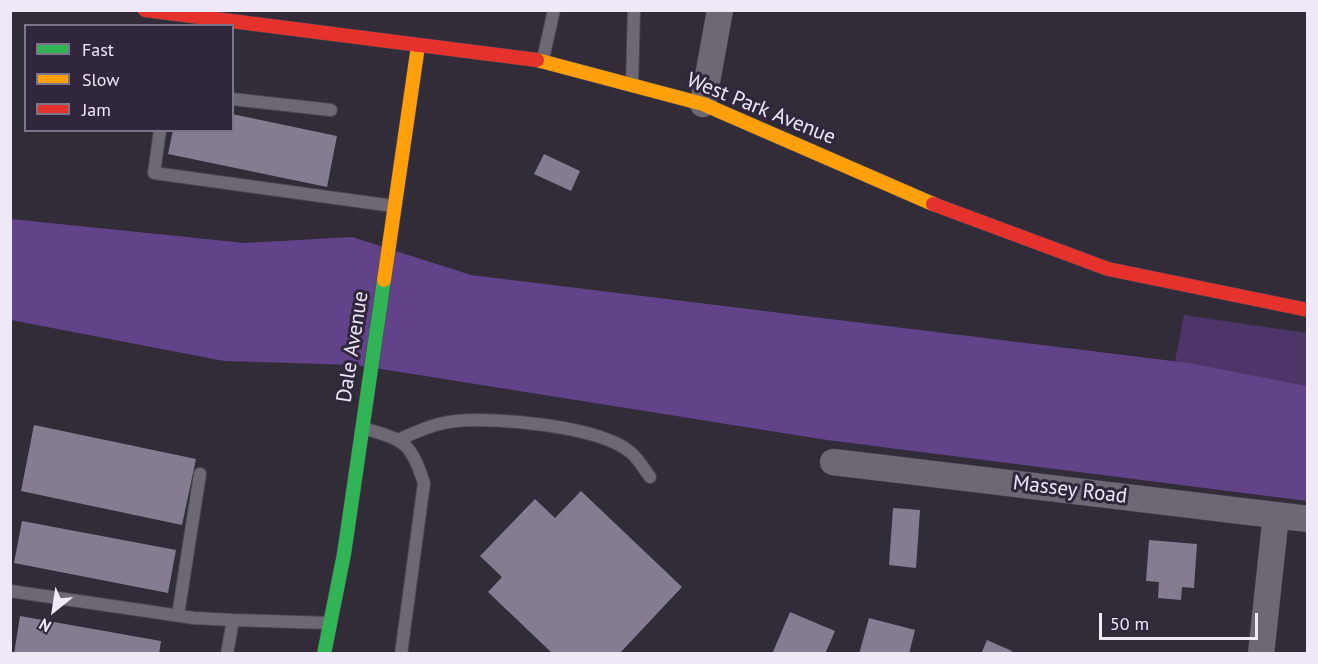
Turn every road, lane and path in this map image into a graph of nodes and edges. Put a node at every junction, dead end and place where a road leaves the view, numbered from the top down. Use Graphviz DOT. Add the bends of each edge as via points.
graph roads {
  1 [pos="145,10"];
  2 [pos="554,10"];
  3 [pos="634,10"];
  4 [pos="720,10"];
  5 [pos="232,16"];
  6 [pos="168,19"];
  7 [pos="418,46"];
  8 [pos="542,61"];
  9 [pos="632,85"];
  10 [pos="234,99"];
  11 [pos="704,104"];
  12 [pos="331,110"];
  13 [pos="160,132"];
  14 [pos="394,206"];
  15 [pos="1308,310"];
  16 [pos="362,428"];
  17 [pos="400,439"];
  18 [pos="833,462"];
  19 [pos="200,474"];
  20 [pos="650,477"];
  21 [pos="1276,514"];
  22 [pos="1308,519"];
  23 [pos="10,591"];
  24 [pos="178,615"];
  25 [pos="233,620"];
  26 [pos="330,624"];
  27 [pos="227,654"];
  28 [pos="324,654"];
  29 [pos="401,654"];
  30 [pos="1261,654"];
  1 -- 6 [label="street, West Park Avenue"];
  2 -- 8 [label="lane"];
  3 -- 9 [label="lane"];
  4 -- 11 [label="street"];
  5 -- 6 [label="street, West Park Avenue"];
  5 -- 7 [label="street, West Park Avenue"];
  7 -- 8 [label="street, West Park Avenue"];
  7 -- 14 [label="street, Dale Avenue"];
  8 -- 9 [label="street, West Park Avenue"];
  9 -- 11 [label="street, West Park Avenue"];
  10 -- 12 [label="lane"];
  11 -- 15 [label="street, West Park Avenue" via="932,204 1108,269"];
  13 -- 14 [label="lane" via="154,174"];
  14 -- 16 [label="street, Dale Avenue"];
  16 -- 17 [label="lane"];
  16 -- 26 [label="street, Dale Avenue"];
  17 -- 20 [label="lane" via="424,428 456,421 564,428 611,441 630,452"];
  17 -- 29 [label="lane" via="415,457 424,483"];
  18 -- 21 [label="street, Massey Road"];
  19 -- 24 [label="lane"];
  21 -- 22 [label="street, Massey Road"];
  21 -- 30 [label="street"];
  23 -- 24 [label="lane"];
  24 -- 25 [label="lane"];
  25 -- 26 [label="lane"];
  25 -- 27 [label="lane"];
  26 -- 28 [label="street, Dale Avenue"];
}
